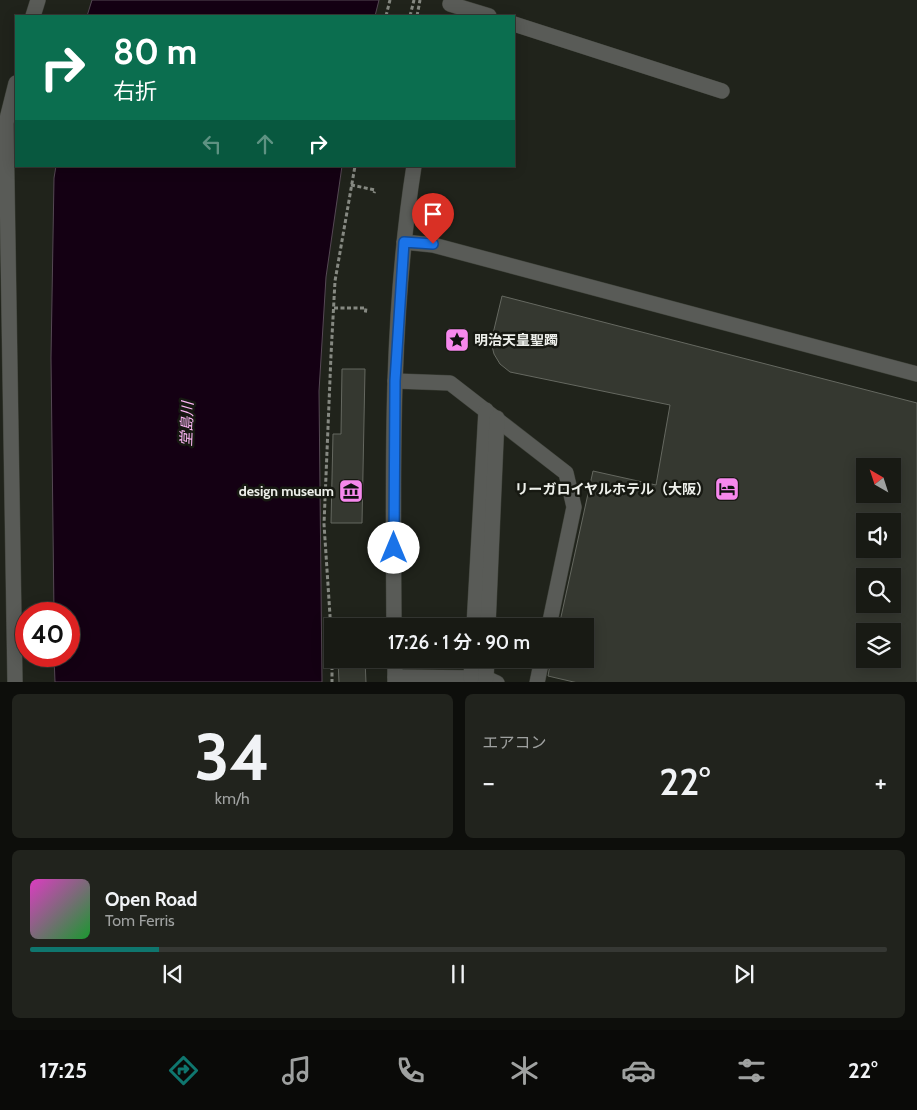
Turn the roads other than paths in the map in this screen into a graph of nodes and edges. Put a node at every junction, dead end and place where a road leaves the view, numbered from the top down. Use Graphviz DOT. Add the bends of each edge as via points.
graph roads {
  1 [pos="38,0"];
  2 [pos="449,7"];
  3 [pos="34,15"];
  4 [pos="484,15"];
  5 [pos="515,24"];
  6 [pos="15,86"];
  7 [pos="722,91"];
  8 [pos="3,123"];
  9 [pos="414,167"];
  10 [pos="404,242"];
  11 [pos="917,374"];
  12 [pos="395,381"];
  13 [pos="491,414"];
  14 [pos="394,618"];
  15 [pos="475,618"];
  16 [pos="488,618"];
  17 [pos="551,618"];
  18 [pos="478,668"];
  19 [pos="540,668"];
  20 [pos="395,680"];
  21 [pos="485,680"];
  22 [pos="15,682"];
  23 [pos="537,682"];
  1 -- 3 [label="street"];
  2 -- 4 [label="street"];
  5 -- 7 [label="street"];
  6 -- 8 [label="street"];
  8 -- 22 [label="street"];
  9 -- 10 [label="street"];
  10 -- 11 [label="street" via="433,244"];
  10 -- 12 [label="street"];
  12 -- 13 [label="street" via="450,383"];
  12 -- 14 [label="street"];
  13 -- 15 [label="street"];
  13 -- 16 [label="street"];
  13 -- 17 [label="street" via="566,472 574,506"];
  18 -- 21 [label="street"];
  19 -- 23 [label="street"];
  20 -- 21 [label="street"];
}
